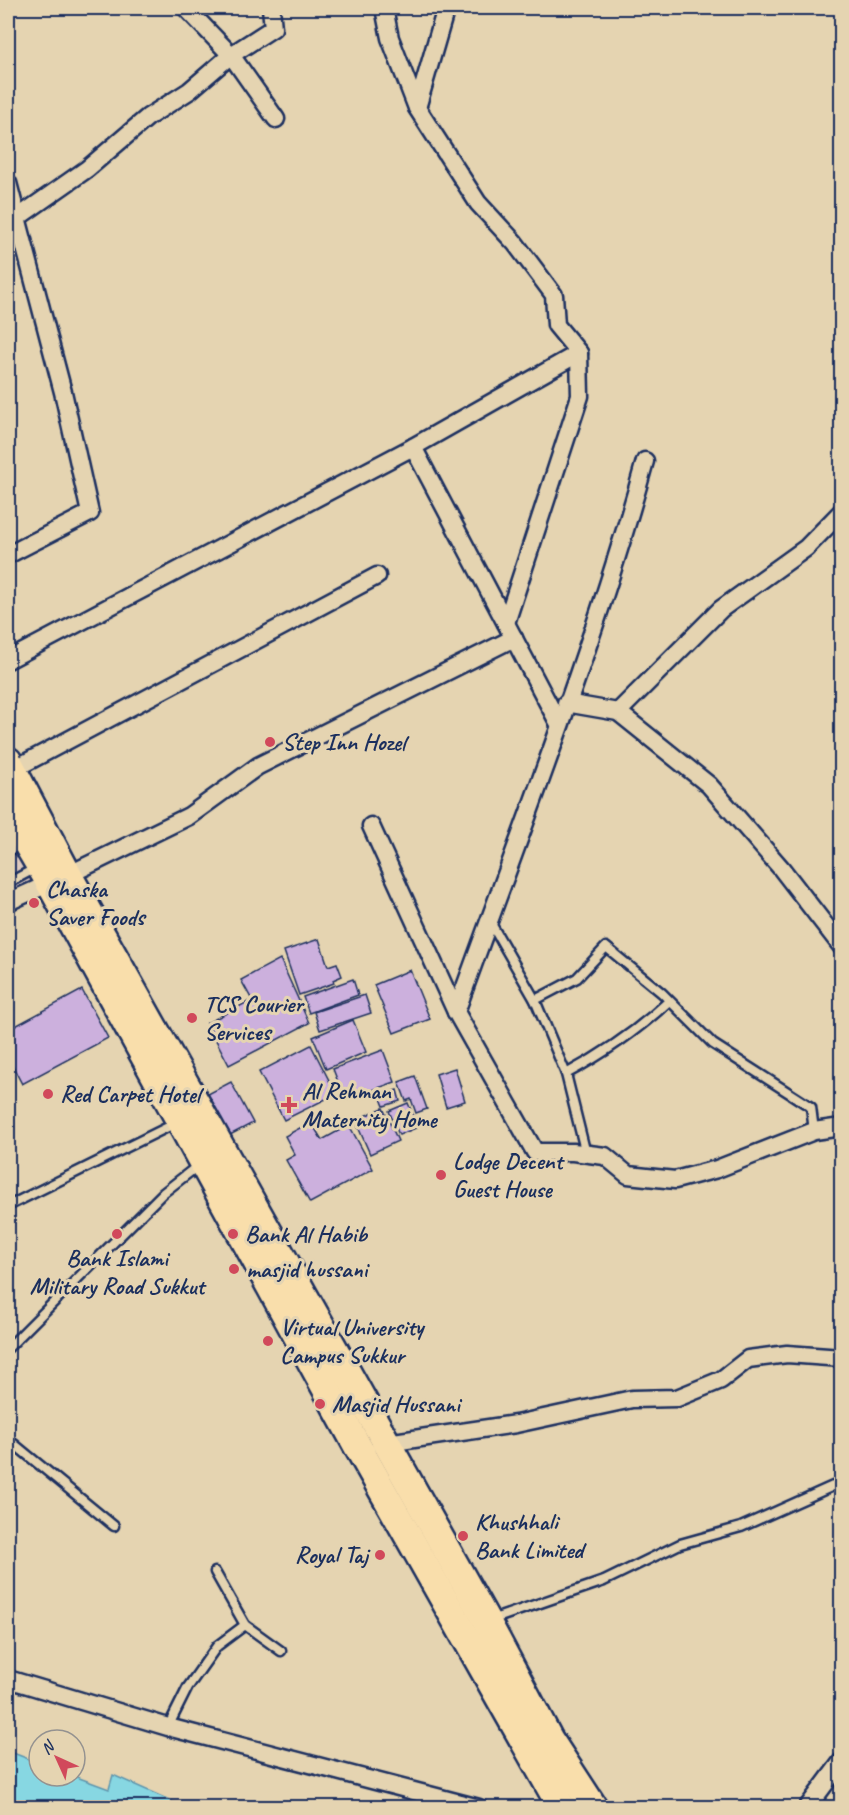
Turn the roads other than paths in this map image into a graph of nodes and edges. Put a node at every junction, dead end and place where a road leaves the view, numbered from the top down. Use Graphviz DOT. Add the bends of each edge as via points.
graph roads {
  1 [pos="186,8"];
  2 [pos="271,8"];
  3 [pos="384,8"];
  4 [pos="446,8"];
  5 [pos="231,55"];
  6 [pos="417,108"];
  7 [pos="276,119"];
  8 [pos="8,183"];
  9 [pos="17,218"];
  10 [pos="579,353"];
  11 [pos="413,447"];
  12 [pos="645,461"];
  13 [pos="842,511"];
  14 [pos="8,555"];
  15 [pos="377,576"];
  16 [pos="510,631"];
  17 [pos="8,660"];
  18 [pos="566,703"];
  19 [pos="618,711"];
  20 [pos="559,724"];
  21 [pos="10,765"];
  22 [pos="8,811"];
  23 [pos="371,826"];
  24 [pos="17,847"];
  25 [pos="53,875"];
  26 [pos="8,883"];
  27 [pos="8,902"];
  28 [pos="489,920"];
  29 [pos="842,947"];
  30 [pos="536,1000"];
  31 [pos="669,1001"];
  32 [pos="456,1012"];
  33 [pos="566,1074"];
  34 [pos="181,1120"];
  35 [pos="842,1127"];
  36 [pos="814,1131"];
  37 [pos="586,1154"];
  38 [pos="203,1161"];
  39 [pos="8,1206"];
  40 [pos="8,1348"];
  41 [pos="842,1358"];
  42 [pos="8,1439"];
  43 [pos="385,1443"];
  44 [pos="358,1447"];
  45 [pos="842,1482"];
  46 [pos="114,1526"];
  47 [pos="215,1572"];
  48 [pos="486,1622"];
  49 [pos="245,1625"];
  50 [pos="281,1651"];
  51 [pos="8,1679"];
  52 [pos="168,1727"];
  53 [pos="842,1761"];
  54 [pos="537,1765"];
  55 [pos="479,1808"];
  56 [pos="544,1808"];
  57 [pos="562,1808"];
  58 [pos="594,1808"];
  59 [pos="807,1808"];
  1 -- 5 [label="street"];
  2 -- 5 [label="street" via="273,28"];
  3 -- 6 [label="street" via="390,38"];
  4 -- 6 [label="street"];
  5 -- 7 [label="street"];
  5 -- 9 [label="street" via="87,169"];
  6 -- 10 [label="street" via="477,203 515,243 554,295 556,325"];
  8 -- 9 [label="street"];
  9 -- 14 [label="street" via="90,513"];
  10 -- 11 [label="street"];
  10 -- 16 [label="street" via="580,396"];
  11 -- 16 [label="street"];
  11 -- 17 [label="street"];
  12 -- 18 [label="street"];
  13 -- 19 [label="street" via="806,548 721,609"];
  15 -- 21 [label="street"];
  16 -- 20 [label="street"];
  16 -- 25 [label="street" via="258,766 189,816"];
  18 -- 19 [label="street"];
  18 -- 20 [label="street"];
  19 -- 29 [label="street" via="709,785"];
  20 -- 28 [label="street"];
  21 -- 25 [label="main road"];
  22 -- 24 [label="main road"];
  23 -- 32 [label="street"];
  24 -- 25 [label="main road"];
  25 -- 26 [label="lane"];
  25 -- 27 [label="street"];
  25 -- 34 [label="main road"];
  25 -- 43 [label="main road"];
  28 -- 30 [label="lane"];
  28 -- 32 [label="street"];
  30 -- 31 [label="lane" via="576,978 606,947"];
  30 -- 33 [label="lane"];
  31 -- 33 [label="lane" via="638,1030"];
  31 -- 36 [label="lane" via="713,1044 811,1107"];
  32 -- 37 [label="street" via="535,1152"];
  33 -- 37 [label="lane"];
  34 -- 38 [label="main road"];
  34 -- 39 [label="lane"];
  35 -- 36 [label="street"];
  36 -- 37 [label="street" via="675,1180 628,1175 605,1156"];
  38 -- 40 [label="lane" via="163,1193"];
  38 -- 44 [label="main road"];
  41 -- 43 [label="street" via="787,1354 748,1359 721,1380 677,1398 632,1399 516,1424"];
  42 -- 46 [label="lane"];
  43 -- 44 [label="street"];
  43 -- 48 [label="main road"];
  44 -- 54 [label="main road"];
  45 -- 48 [label="lane" via="741,1527 680,1544 604,1581"];
  47 -- 49 [label="lane"];
  48 -- 58 [label="main road" via="549,1739"];
  49 -- 50 [label="lane"];
  49 -- 52 [label="lane" via="216,1646 188,1687"];
  51 -- 52 [label="street"];
  52 -- 55 [label="street"];
  53 -- 59 [label="street"];
  54 -- 56 [label="main road"];
  54 -- 57 [label="main road"];
}
